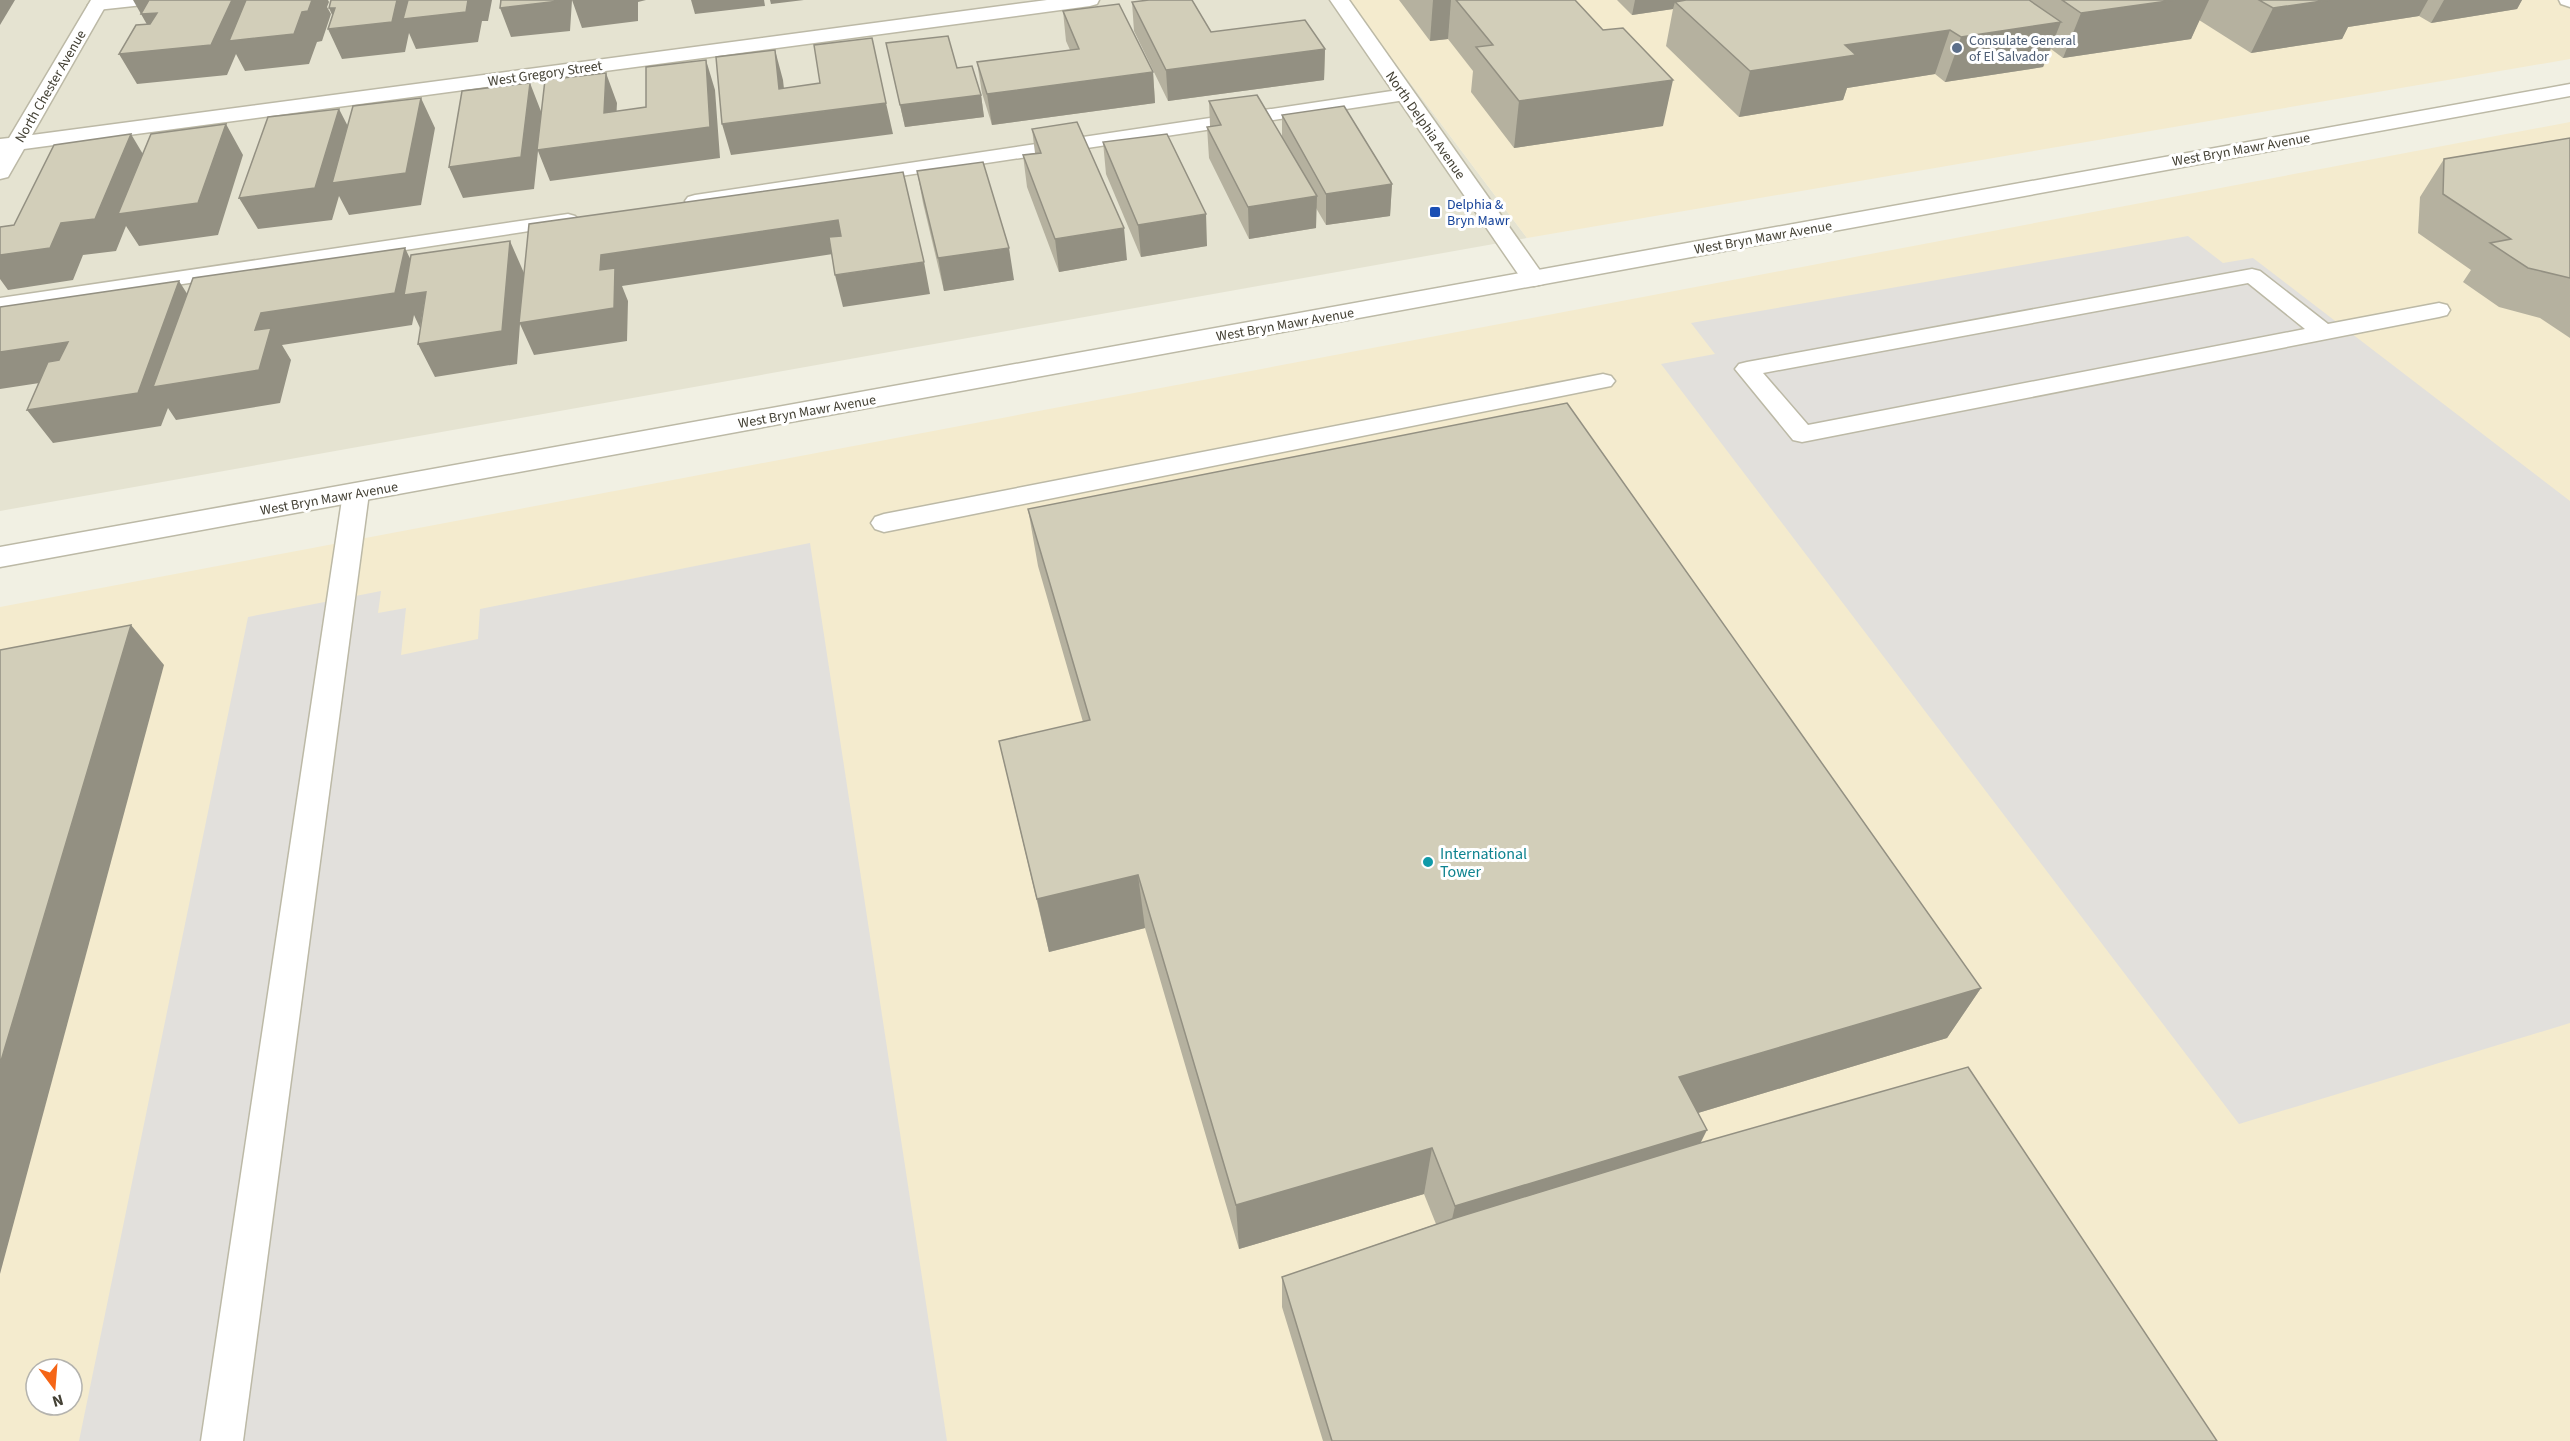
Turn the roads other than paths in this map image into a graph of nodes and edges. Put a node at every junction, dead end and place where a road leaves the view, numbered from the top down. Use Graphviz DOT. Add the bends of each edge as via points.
graph roads {
  1 [pos="143,0"];
  2 [pos="1090,0"];
  3 [pos="1339,0"];
  4 [pos="99,3"];
  5 [pos="2570,90"];
  6 [pos="1405,95"];
  7 [pos="8,145"];
  8 [pos="0,172"];
  9 [pos="676,204"];
  10 [pos="593,216"];
  11 [pos="1534,279"];
  12 [pos="0,305"];
  13 [pos="2439,310"];
  14 [pos="2325,333"];
  15 [pos="1603,381"];
  16 [pos="356,493"];
  17 [pos="884,523"];
  18 [pos="0,557"];
  19 [pos="222,1441"];
  1 -- 4 [label="lane"];
  2 -- 7 [label="street, West Gregory Street"];
  3 -- 6 [label="street, North Delphia Avenue"];
  4 -- 7 [label="street, North Chester Avenue"];
  5 -- 11 [label="street, West Bryn Mawr Avenue"];
  6 -- 9 [label="lane"];
  6 -- 11 [label="street, North Delphia Avenue"];
  7 -- 8 [label="street, North Chester Avenue"];
  10 -- 12 [label="lane"];
  11 -- 16 [label="street, West Bryn Mawr Avenue"];
  13 -- 14 [label="lane"];
  14 -- 14 [label="lane" via="1802,434 1747,369 2252,276"];
  15 -- 17 [label="lane"];
  16 -- 18 [label="street, West Bryn Mawr Avenue"];
  16 -- 19 [label="lane"];
}
